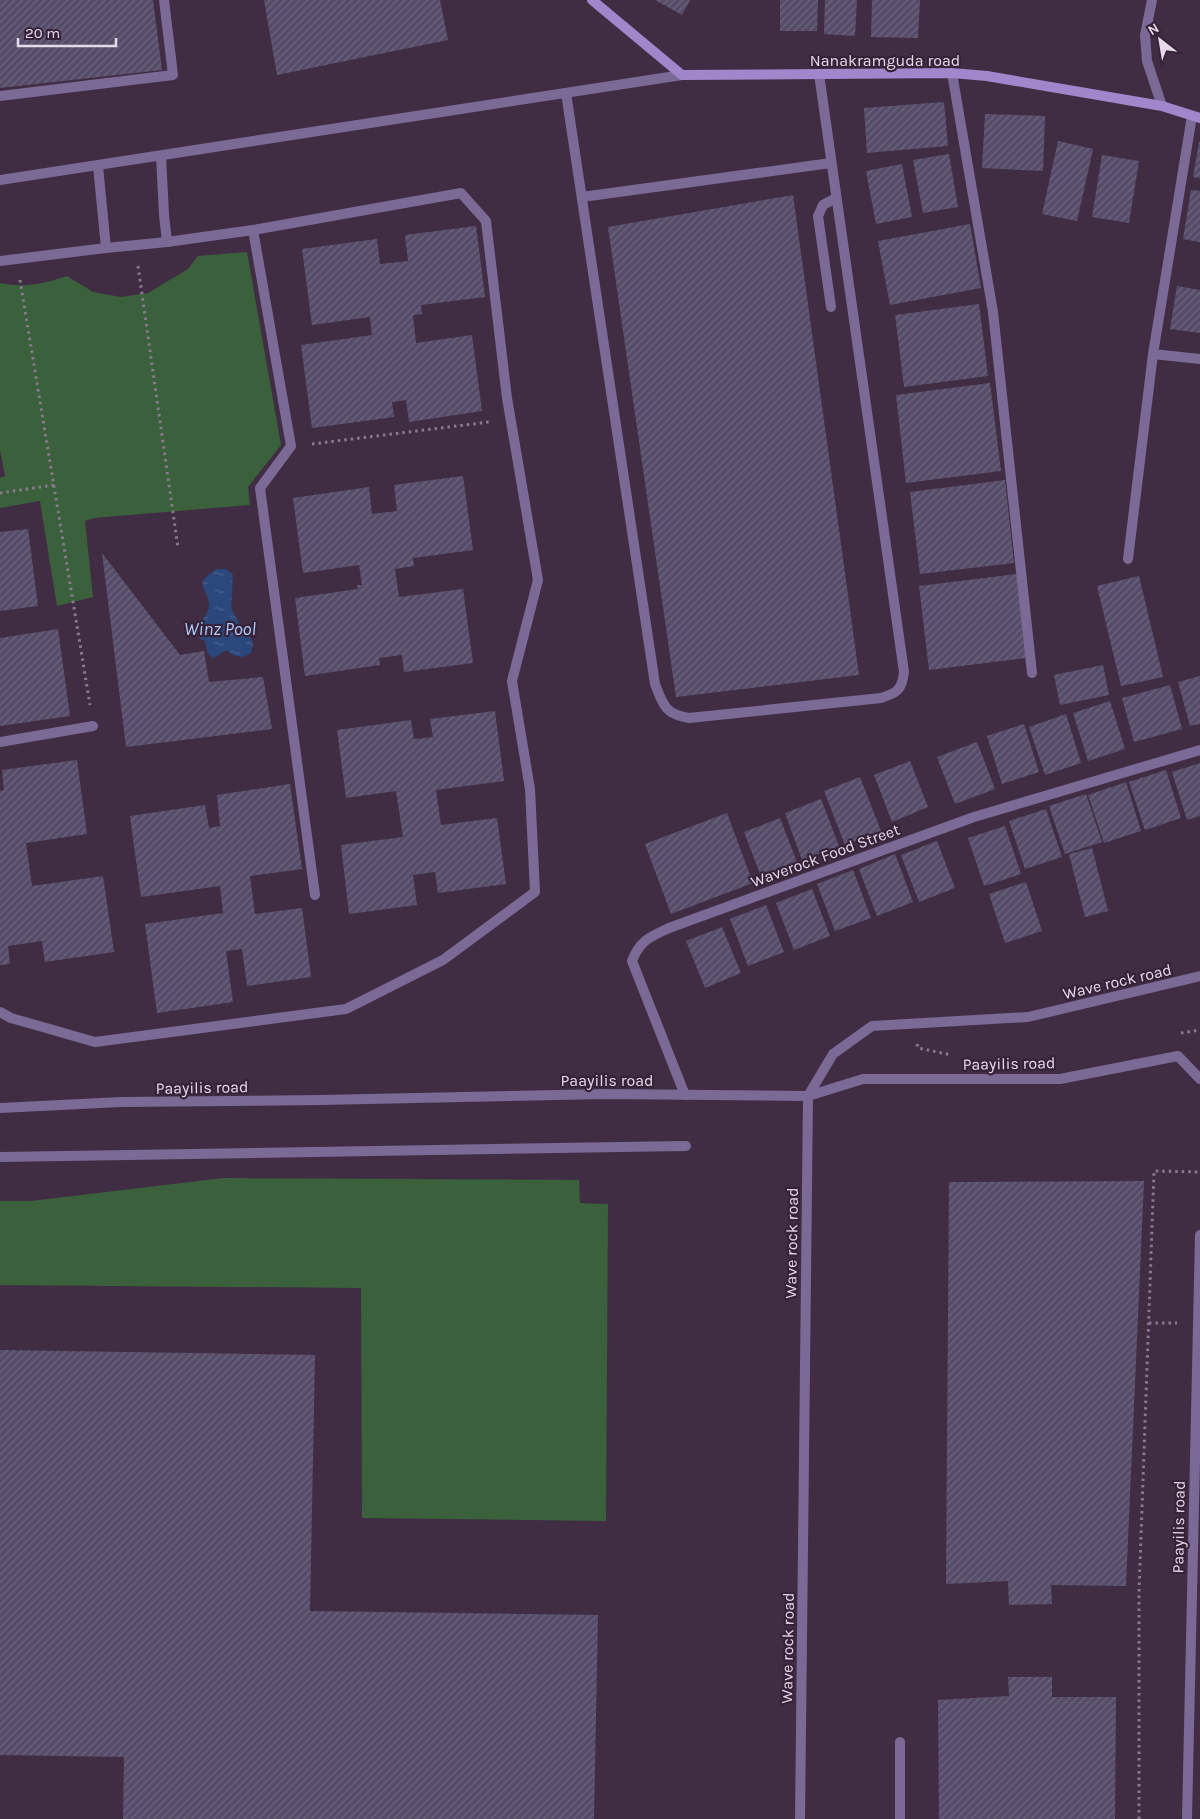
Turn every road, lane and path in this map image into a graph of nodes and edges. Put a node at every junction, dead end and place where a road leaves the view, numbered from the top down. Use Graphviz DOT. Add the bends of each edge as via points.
graph roads {
  1 [pos="164,0"];
  2 [pos="592,0"];
  3 [pos="1152,0"];
  4 [pos="952,73"];
  5 [pos="819,74"];
  6 [pos="682,75"];
  7 [pos="566,93"];
  8 [pos="0,96"];
  9 [pos="1162,106"];
  10 [pos="1196,117"];
  11 [pos="161,156"];
  12 [pos="831,163"];
  13 [pos="98,166"];
  14 [pos="0,180"];
  15 [pos="582,197"];
  16 [pos="836,198"];
  17 [pos="253,230"];
  18 [pos="167,242"];
  19 [pos="135,245"];
  20 [pos="106,248"];
  21 [pos="17,259"];
  22 [pos="0,261"];
  23 [pos="831,307"];
  24 [pos="1153,354"];
  25 [pos="1200,359"];
  26 [pos="511,420"];
  27 [pos="291,446"];
  28 [pos="54,485"];
  29 [pos="0,493"];
  30 [pos="178,548"];
  31 [pos="1128,559"];
  32 [pos="1032,673"];
  33 [pos="93,726"];
  34 [pos="0,742"];
  35 [pos="1200,750"];
  36 [pos="314,895"];
  37 [pos="1200,976"];
  38 [pos="0,1012"];
  39 [pos="907,1025"];
  40 [pos="1200,1030"];
  41 [pos="1180,1033"];
  42 [pos="958,1056"];
  43 [pos="1200,1079"];
  44 [pos="685,1095"];
  45 [pos="808,1096"];
  46 [pos="0,1108"];
  47 [pos="686,1146"];
  48 [pos="0,1157"];
  49 [pos="1200,1172"];
  50 [pos="1200,1235"];
  51 [pos="1149,1322"];
  52 [pos="1198,1323"];
  53 [pos="900,1742"];
  54 [pos="800,1819"];
  55 [pos="900,1819"];
  56 [pos="1139,1819"];
  57 [pos="1187,1819"];
  1 -- 8 [label="street" via="173,75"];
  2 -- 6 [label="main road"];
  3 -- 9 [label="street" via="1145,35 1147,60"];
  4 -- 5 [label="main road, Nanakramguda road"];
  4 -- 9 [label="main road, Nanakramguda road"];
  4 -- 32 [label="street" via="993,312"];
  5 -- 6 [label="main road, Nanakramguda road"];
  5 -- 12 [label="street"];
  6 -- 7 [label="street"];
  7 -- 11 [label="street"];
  7 -- 15 [label="street"];
  9 -- 10 [label="main road, Nanakramguda road"];
  10 -- 24 [label="street"];
  11 -- 13 [label="street"];
  11 -- 18 [label="street"];
  12 -- 15 [label="street"];
  12 -- 16 [label="street"];
  13 -- 14 [label="street"];
  13 -- 20 [label="street"];
  15 -- 16 [label="street" via="655,684 663,704 675,716 689,718 880,698 894,694 902,684 904,672"];
  16 -- 23 [label="street" via="823,205 818,216"];
  17 -- 18 [label="street"];
  17 -- 26 [label="street" via="461,193 486,222"];
  17 -- 27 [label="street"];
  18 -- 19 [label="street"];
  19 -- 20 [label="street"];
  19 -- 30 [label="path"];
  20 -- 21 [label="street"];
  21 -- 22 [label="street"];
  21 -- 28 [label="path"];
  24 -- 25 [label="street"];
  24 -- 31 [label="street"];
  26 -- 27 [label="path"];
  26 -- 38 [label="street" via="538,580 512,680 530,789 535,892 443,960 346,1009 95,1042"];
  27 -- 36 [label="street" via="260,488"];
  28 -- 29 [label="path"];
  28 -- 33 [label="path"];
  33 -- 34 [label="street"];
  35 -- 44 [label="street, Waverock Food Street" via="974,817 651,936 637,948 632,961"];
  37 -- 39 [label="street, Wave rock road" via="1028,1017"];
  39 -- 42 [label="path" via="918,1048"];
  39 -- 45 [label="street, Wave rock road" via="872,1026 833,1054"];
  40 -- 41 [label="path"];
  43 -- 45 [label="street, Paayilis road" via="1178,1056 1060,1079 863,1079"];
  44 -- 45 [label="street, Paayilis road"];
  44 -- 46 [label="street, Paayilis road" via="121,1102"];
  45 -- 54 [label="street, Wave rock road"];
  47 -- 48 [label="street"];
  49 -- 51 [label="path" via="1154,1171"];
  50 -- 52 [label="street, Paayilis road"];
  51 -- 52 [label="path"];
  51 -- 56 [label="path" via="1139,1593"];
  52 -- 57 [label="street, Paayilis road"];
  53 -- 55 [label="street"];
}
